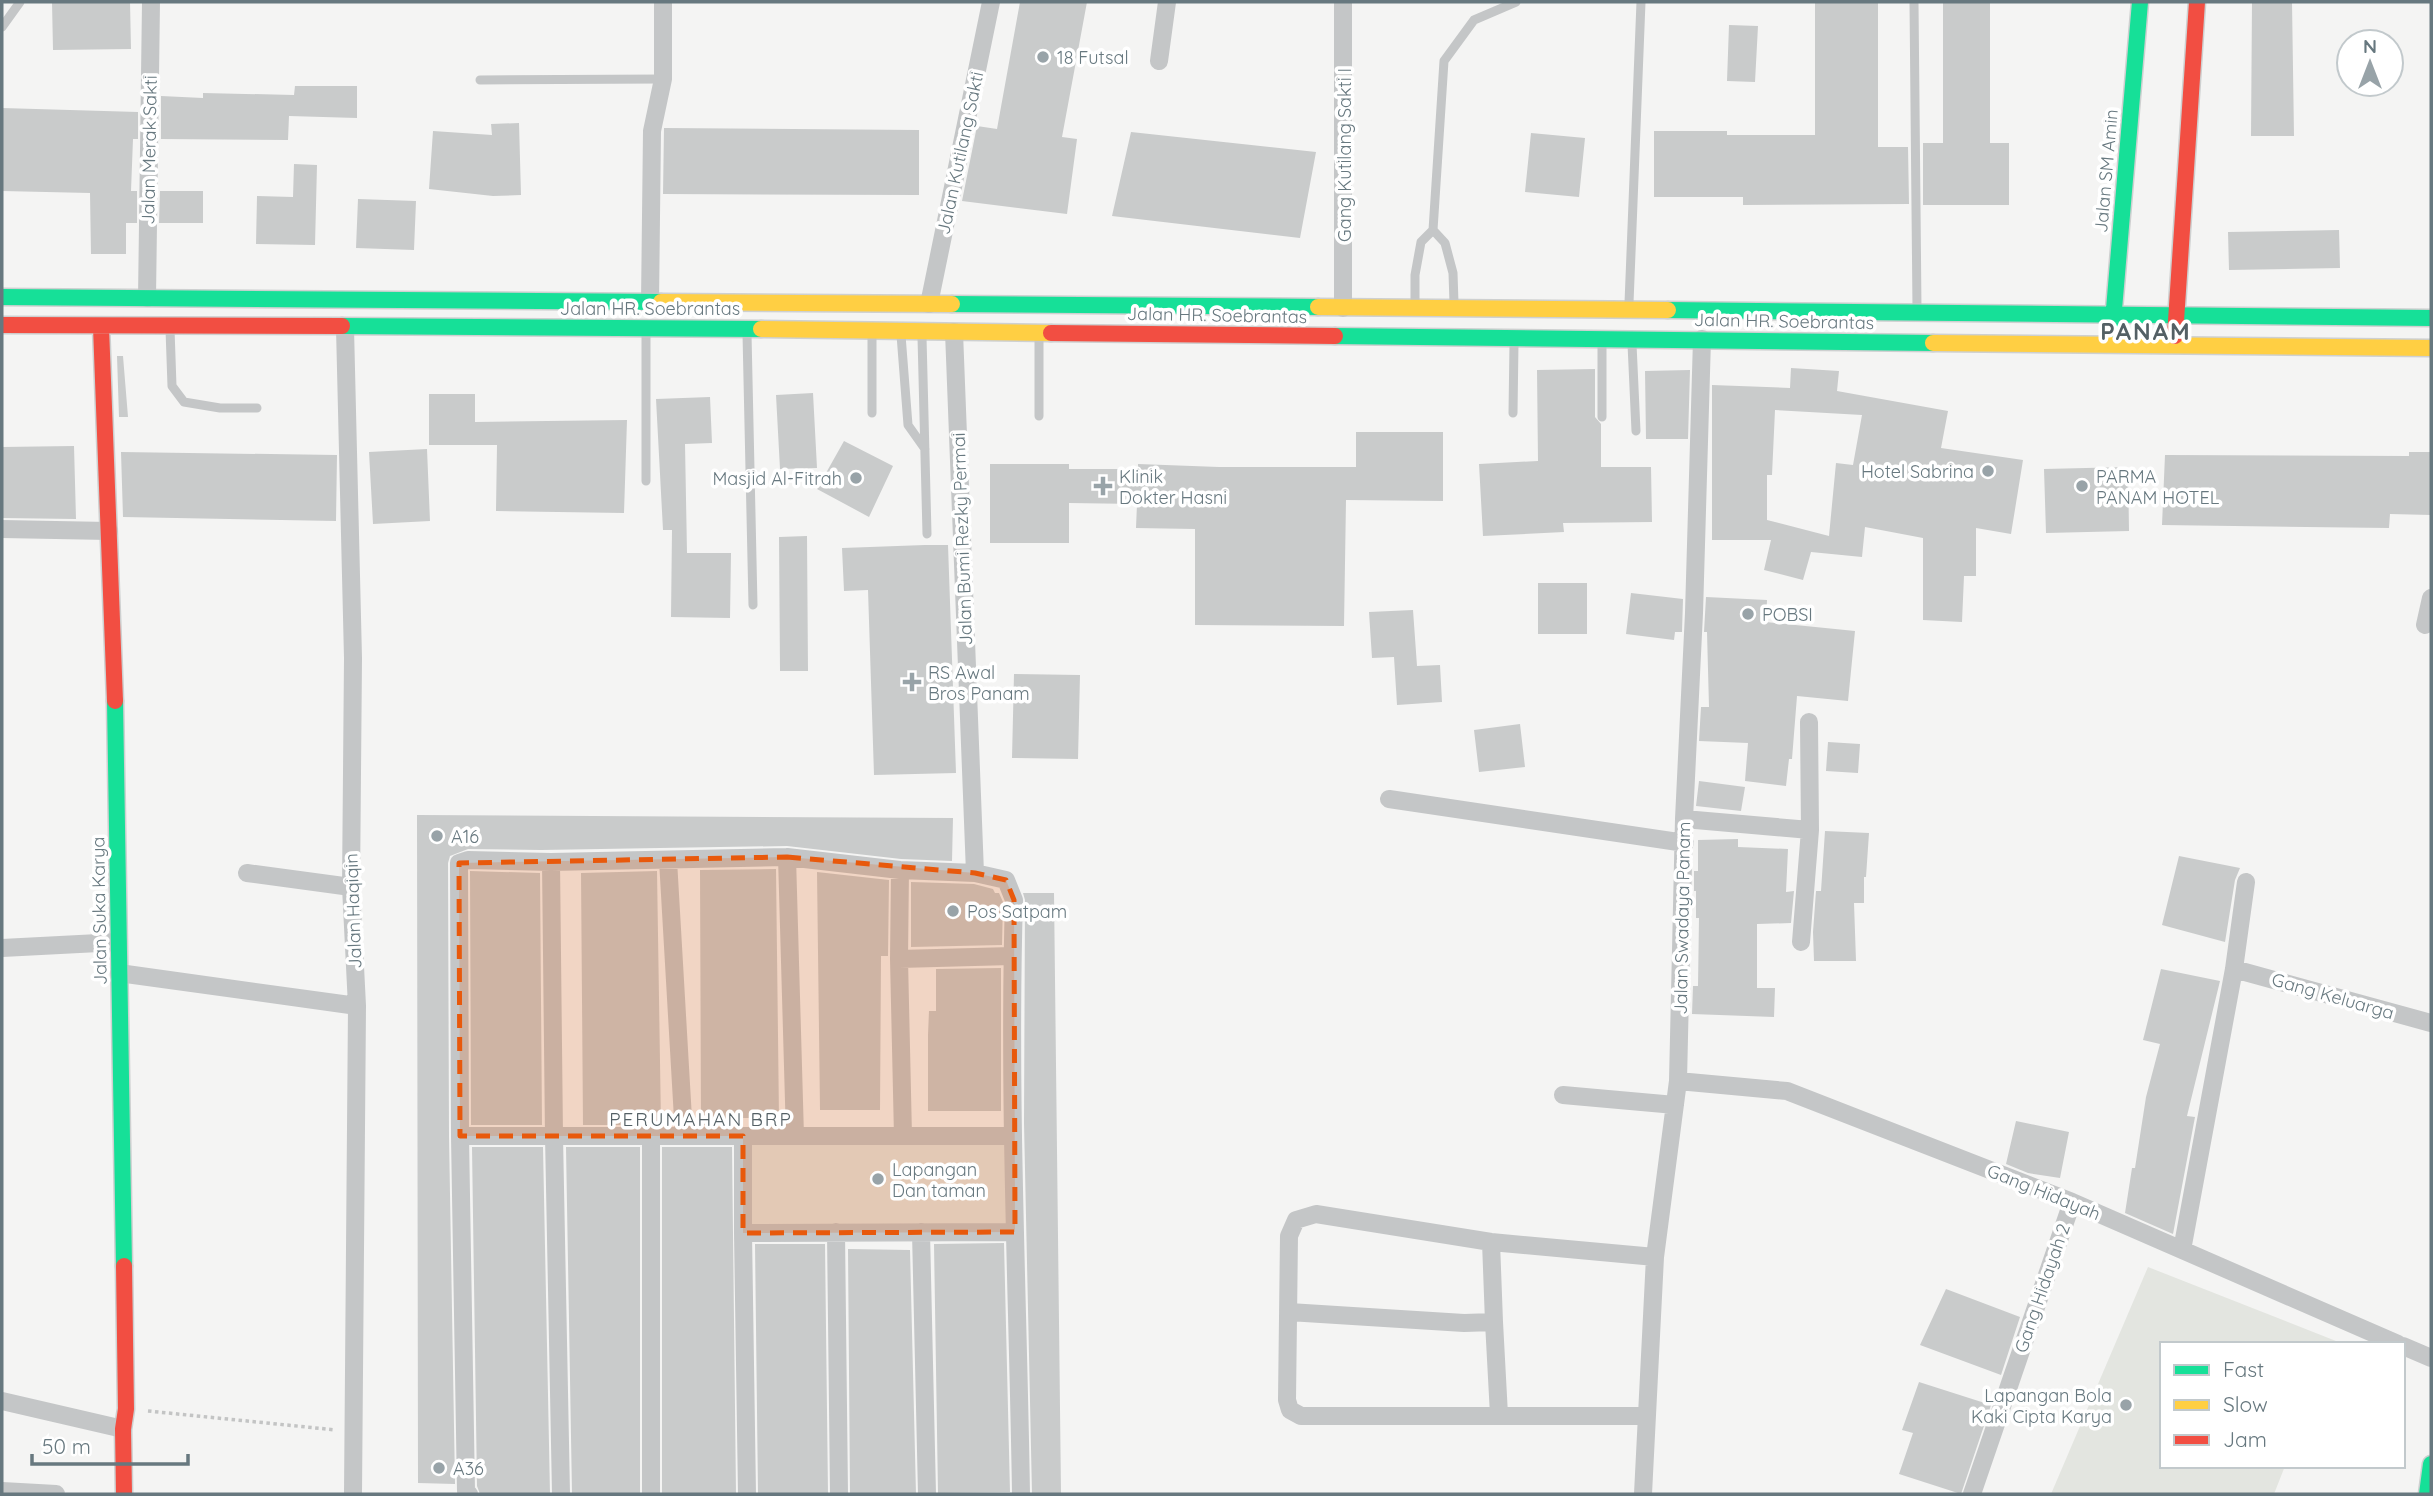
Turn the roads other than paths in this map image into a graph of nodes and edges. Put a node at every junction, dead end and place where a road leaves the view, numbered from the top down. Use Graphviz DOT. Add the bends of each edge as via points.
graph roads {
  1 [pos="20,2"];
  2 [pos="151,2"];
  3 [pos="663,2"];
  4 [pos="991,2"];
  5 [pos="1167,2"];
  6 [pos="1343,2"];
  7 [pos="1516,2"];
  8 [pos="1641,2"];
  9 [pos="1913,2"];
  10 [pos="2140,2"];
  11 [pos="2197,2"];
  12 [pos="2,27"];
  13 [pos="1158,61"];
  14 [pos="663,79"];
  15 [pos="480,80"];
  16 [pos="1433,230"];
  17 [pos="2,297"];
  18 [pos="147,298"];
  19 [pos="650,303"];
  20 [pos="929,304"];
  21 [pos="1151,306"];
  22 [pos="1343,308"];
  23 [pos="1415,308"];
  24 [pos="1454,308"];
  25 [pos="1629,309"];
  26 [pos="1917,314"];
  27 [pos="2113,316"];
  28 [pos="2175,316"];
  29 [pos="2431,318"];
  30 [pos="2,326"];
  31 [pos="101,327"];
  32 [pos="170,327"];
  33 [pos="646,327"];
  34 [pos="345,328"];
  35 [pos="747,328"];
  36 [pos="872,330"];
  37 [pos="901,331"];
  38 [pos="922,332"];
  39 [pos="954,332"];
  40 [pos="1039,333"];
  41 [pos="1152,334"];
  42 [pos="1514,337"];
  43 [pos="1602,338"];
  44 [pos="1632,339"];
  45 [pos="1702,339"];
  46 [pos="2112,344"];
  47 [pos="2175,344"];
  48 [pos="2431,348"];
  49 [pos="257,408"];
  50 [pos="1513,412"];
  51 [pos="872,413"];
  52 [pos="1039,416"];
  53 [pos="1602,417"];
  54 [pos="1636,432"];
  55 [pos="926,450"];
  56 [pos="646,481"];
  57 [pos="2,529"];
  58 [pos="109,531"];
  59 [pos="927,534"];
  60 [pos="2431,598"];
  61 [pos="752,605"];
  62 [pos="2426,625"];
  63 [pos="1809,722"];
  64 [pos="1390,799"];
  65 [pos="1684,819"];
  66 [pos="1810,830"];
  67 [pos="1685,843"];
  68 [pos="787,858"];
  69 [pos="668,860"];
  70 [pos="551,862"];
  71 [pos="900,870"];
  72 [pos="247,873"];
  73 [pos="975,873"];
  74 [pos="2246,882"];
  75 [pos="351,887"];
  76 [pos="118,942"];
  77 [pos="1801,942"];
  78 [pos="2,948"];
  79 [pos="1012,956"];
  80 [pos="899,959"];
  81 [pos="2234,968"];
  82 [pos="120,973"];
  83 [pos="357,1006"];
  84 [pos="2431,1023"];
  85 [pos="1678,1081"];
  86 [pos="1563,1095"];
  87 [pos="1675,1105"];
  88 [pos="651,1135"];
  89 [pos="460,1136"];
  90 [pos="554,1136"];
  91 [pos="684,1136"];
  92 [pos="743,1136"];
  93 [pos="795,1136"];
  94 [pos="903,1136"];
  95 [pos="1011,1136"];
  96 [pos="2072,1202"];
  97 [pos="836,1232"];
  98 [pos="921,1232"];
  99 [pos="1015,1232"];
  100 [pos="743,1233"];
  101 [pos="1490,1241"];
  102 [pos="2182,1250"];
  103 [pos="1655,1257"];
  104 [pos="1289,1312"];
  105 [pos="1494,1322"];
  106 [pos="2393,1342"];
  107 [pos="2405,1347"];
  108 [pos="2431,1358"];
  109 [pos="2,1401"];
  110 [pos="1499,1415"];
  111 [pos="1647,1416"];
  112 [pos="123,1429"];
  113 [pos="2431,1464"];
  114 [pos="2,1491"];
  115 [pos="56,1494"];
  116 [pos="124,1494"];
  117 [pos="353,1494"];
  118 [pos="469,1494"];
  119 [pos="561,1494"];
  120 [pos="652,1494"];
  121 [pos="747,1494"];
  122 [pos="839,1494"];
  123 [pos="927,1494"];
  124 [pos="1021,1494"];
  125 [pos="1643,1494"];
  126 [pos="1972,1494"];
  127 [pos="2427,1494"];
  1 -- 12 [label="lane"];
  2 -- 18 [label="street, Jalan Merak Sakti"];
  3 -- 14 [label="street"];
  4 -- 20 [label="street, Jalan Kutilang Sakti"];
  5 -- 13 [label="street"];
  6 -- 22 [label="street, Gang Kutilang Sakti I"];
  7 -- 16 [label="lane" via="1474,20 1444,61"];
  8 -- 25 [label="lane"];
  9 -- 26 [label="lane"];
  10 -- 27 [label="main road, Jalan SM Amin"];
  11 -- 28 [label="main road"];
  14 -- 15 [label="lane"];
  14 -- 19 [label="street" via="652,131"];
  16 -- 23 [label="lane" via="1421,242"];
  16 -- 24 [label="lane" via="1445,243 1453,273"];
  17 -- 18 [label="main road, Jalan HR. Soebrantas"];
  18 -- 19 [label="main road, Jalan HR. Soebrantas"];
  19 -- 20 [label="main road, Jalan HR. Soebrantas"];
  20 -- 21 [label="main road, Jalan HR. Soebrantas"];
  21 -- 22 [label="main road, Jalan HR. Soebrantas"];
  21 -- 41 [label="main road"];
  22 -- 23 [label="main road, Jalan HR. Soebrantas"];
  23 -- 24 [label="main road, Jalan HR. Soebrantas"];
  24 -- 25 [label="main road, Jalan HR. Soebrantas"];
  25 -- 26 [label="main road, Jalan HR. Soebrantas"];
  26 -- 27 [label="main road, Jalan HR. Soebrantas"];
  27 -- 28 [label="main road, Jalan HR. Soebrantas"];
  27 -- 46 [label="main road, Jalan SM Amin"];
  28 -- 29 [label="main road, Jalan HR. Soebrantas"];
  28 -- 47 [label="main road"];
  30 -- 31 [label="main road, Jalan HR. Soebrantas"];
  31 -- 32 [label="main road, Jalan HR. Soebrantas"];
  31 -- 58 [label="main road, Jalan Suka Karya"];
  32 -- 34 [label="main road, Jalan HR. Soebrantas"];
  32 -- 49 [label="lane" via="172,386 184,402"];
  33 -- 34 [label="main road, Jalan HR. Soebrantas"];
  33 -- 35 [label="main road, Jalan HR. Soebrantas"];
  33 -- 56 [label="lane"];
  34 -- 75 [label="street, Jalan Haqiqin" via="353,658"];
  35 -- 36 [label="main road, Jalan HR. Soebrantas"];
  35 -- 61 [label="lane"];
  36 -- 37 [label="main road, Jalan HR. Soebrantas"];
  36 -- 51 [label="lane"];
  37 -- 38 [label="main road, Jalan HR. Soebrantas"];
  37 -- 55 [label="lane" via="908,425"];
  38 -- 39 [label="main road, Jalan HR. Soebrantas"];
  38 -- 55 [label="lane"];
  39 -- 40 [label="main road, Jalan HR. Soebrantas"];
  39 -- 73 [label="street, Jalan Bumi Rezky Permai"];
  40 -- 41 [label="main road, Jalan HR. Soebrantas"];
  40 -- 52 [label="lane"];
  41 -- 42 [label="main road, Jalan HR. Soebrantas"];
  42 -- 43 [label="main road, Jalan HR. Soebrantas"];
  42 -- 50 [label="lane"];
  43 -- 44 [label="main road, Jalan HR. Soebrantas"];
  43 -- 53 [label="lane"];
  44 -- 45 [label="main road, Jalan HR. Soebrantas"];
  44 -- 54 [label="lane"];
  45 -- 46 [label="main road, Jalan HR. Soebrantas"];
  45 -- 65 [label="street, Jalan Swadaya Panam"];
  46 -- 47 [label="main road, Jalan HR. Soebrantas"];
  47 -- 48 [label="main road, Jalan HR. Soebrantas"];
  55 -- 59 [label="lane"];
  57 -- 58 [label="street"];
  58 -- 76 [label="main road, Jalan Suka Karya"];
  60 -- 62 [label="street"];
  63 -- 66 [label="street"];
  64 -- 67 [label="street"];
  65 -- 66 [label="street"];
  65 -- 67 [label="street, Jalan Swadaya Panam"];
  66 -- 77 [label="street"];
  67 -- 85 [label="street, Jalan Swadaya Panam"];
  68 -- 69 [label="street"];
  68 -- 71 [label="street"];
  68 -- 93 [label="street"];
  69 -- 70 [label="street"];
  69 -- 91 [label="street"];
  70 -- 89 [label="street" via="459,863"];
  70 -- 90 [label="street"];
  71 -- 73 [label="street"];
  71 -- 80 [label="street"];
  72 -- 75 [label="street"];
  73 -- 79 [label="street" via="1006,880 1014,900"];
  74 -- 81 [label="street"];
  75 -- 83 [label="street, Jalan Haqiqin"];
  76 -- 78 [label="street"];
  76 -- 82 [label="main road, Jalan Suka Karya"];
  79 -- 80 [label="street"];
  79 -- 95 [label="street"];
  80 -- 94 [label="street"];
  81 -- 84 [label="street, Gang Keluarga"];
  81 -- 102 [label="street"];
  82 -- 83 [label="street"];
  82 -- 112 [label="main road, Jalan Suka Karya"];
  83 -- 117 [label="street, Jalan Haqiqin"];
  85 -- 87 [label="street, Jalan Swadaya Panam"];
  85 -- 96 [label="street, Gang Hidayah" via="1787,1091"];
  86 -- 87 [label="street"];
  87 -- 103 [label="street, Jalan Swadaya Panam"];
  88 -- 90 [label="street"];
  88 -- 91 [label="street"];
  88 -- 120 [label="street"];
  89 -- 90 [label="street"];
  89 -- 118 [label="street"];
  90 -- 119 [label="street"];
  91 -- 92 [label="street"];
  92 -- 93 [label="street"];
  92 -- 100 [label="street"];
  93 -- 94 [label="street"];
  94 -- 95 [label="street"];
  95 -- 99 [label="street"];
  96 -- 102 [label="street, Gang Hidayah"];
  96 -- 126 [label="street, Gang Hidayah 2"];
  97 -- 98 [label="street"];
  97 -- 100 [label="street"];
  97 -- 122 [label="street"];
  98 -- 99 [label="street"];
  98 -- 123 [label="street"];
  99 -- 124 [label="street"];
  100 -- 121 [label="street"];
  101 -- 103 [label="street"];
  101 -- 104 [label="street" via="1316,1214 1296,1220 1289,1236"];
  101 -- 105 [label="street"];
  102 -- 106 [label="street, Gang Hidayah"];
  103 -- 111 [label="street, Jalan Swadaya Panam"];
  104 -- 105 [label="street"];
  104 -- 110 [label="street" via="1287,1400 1290,1410 1301,1416"];
  105 -- 110 [label="street"];
  107 -- 108 [label="street"];
  109 -- 112 [label="street"];
  110 -- 111 [label="street"];
  111 -- 125 [label="street, Jalan Swadaya Panam"];
  112 -- 116 [label="main road, Jalan Suka Karya"];
  113 -- 127 [label="main road"];
  114 -- 115 [label="street"];
}
